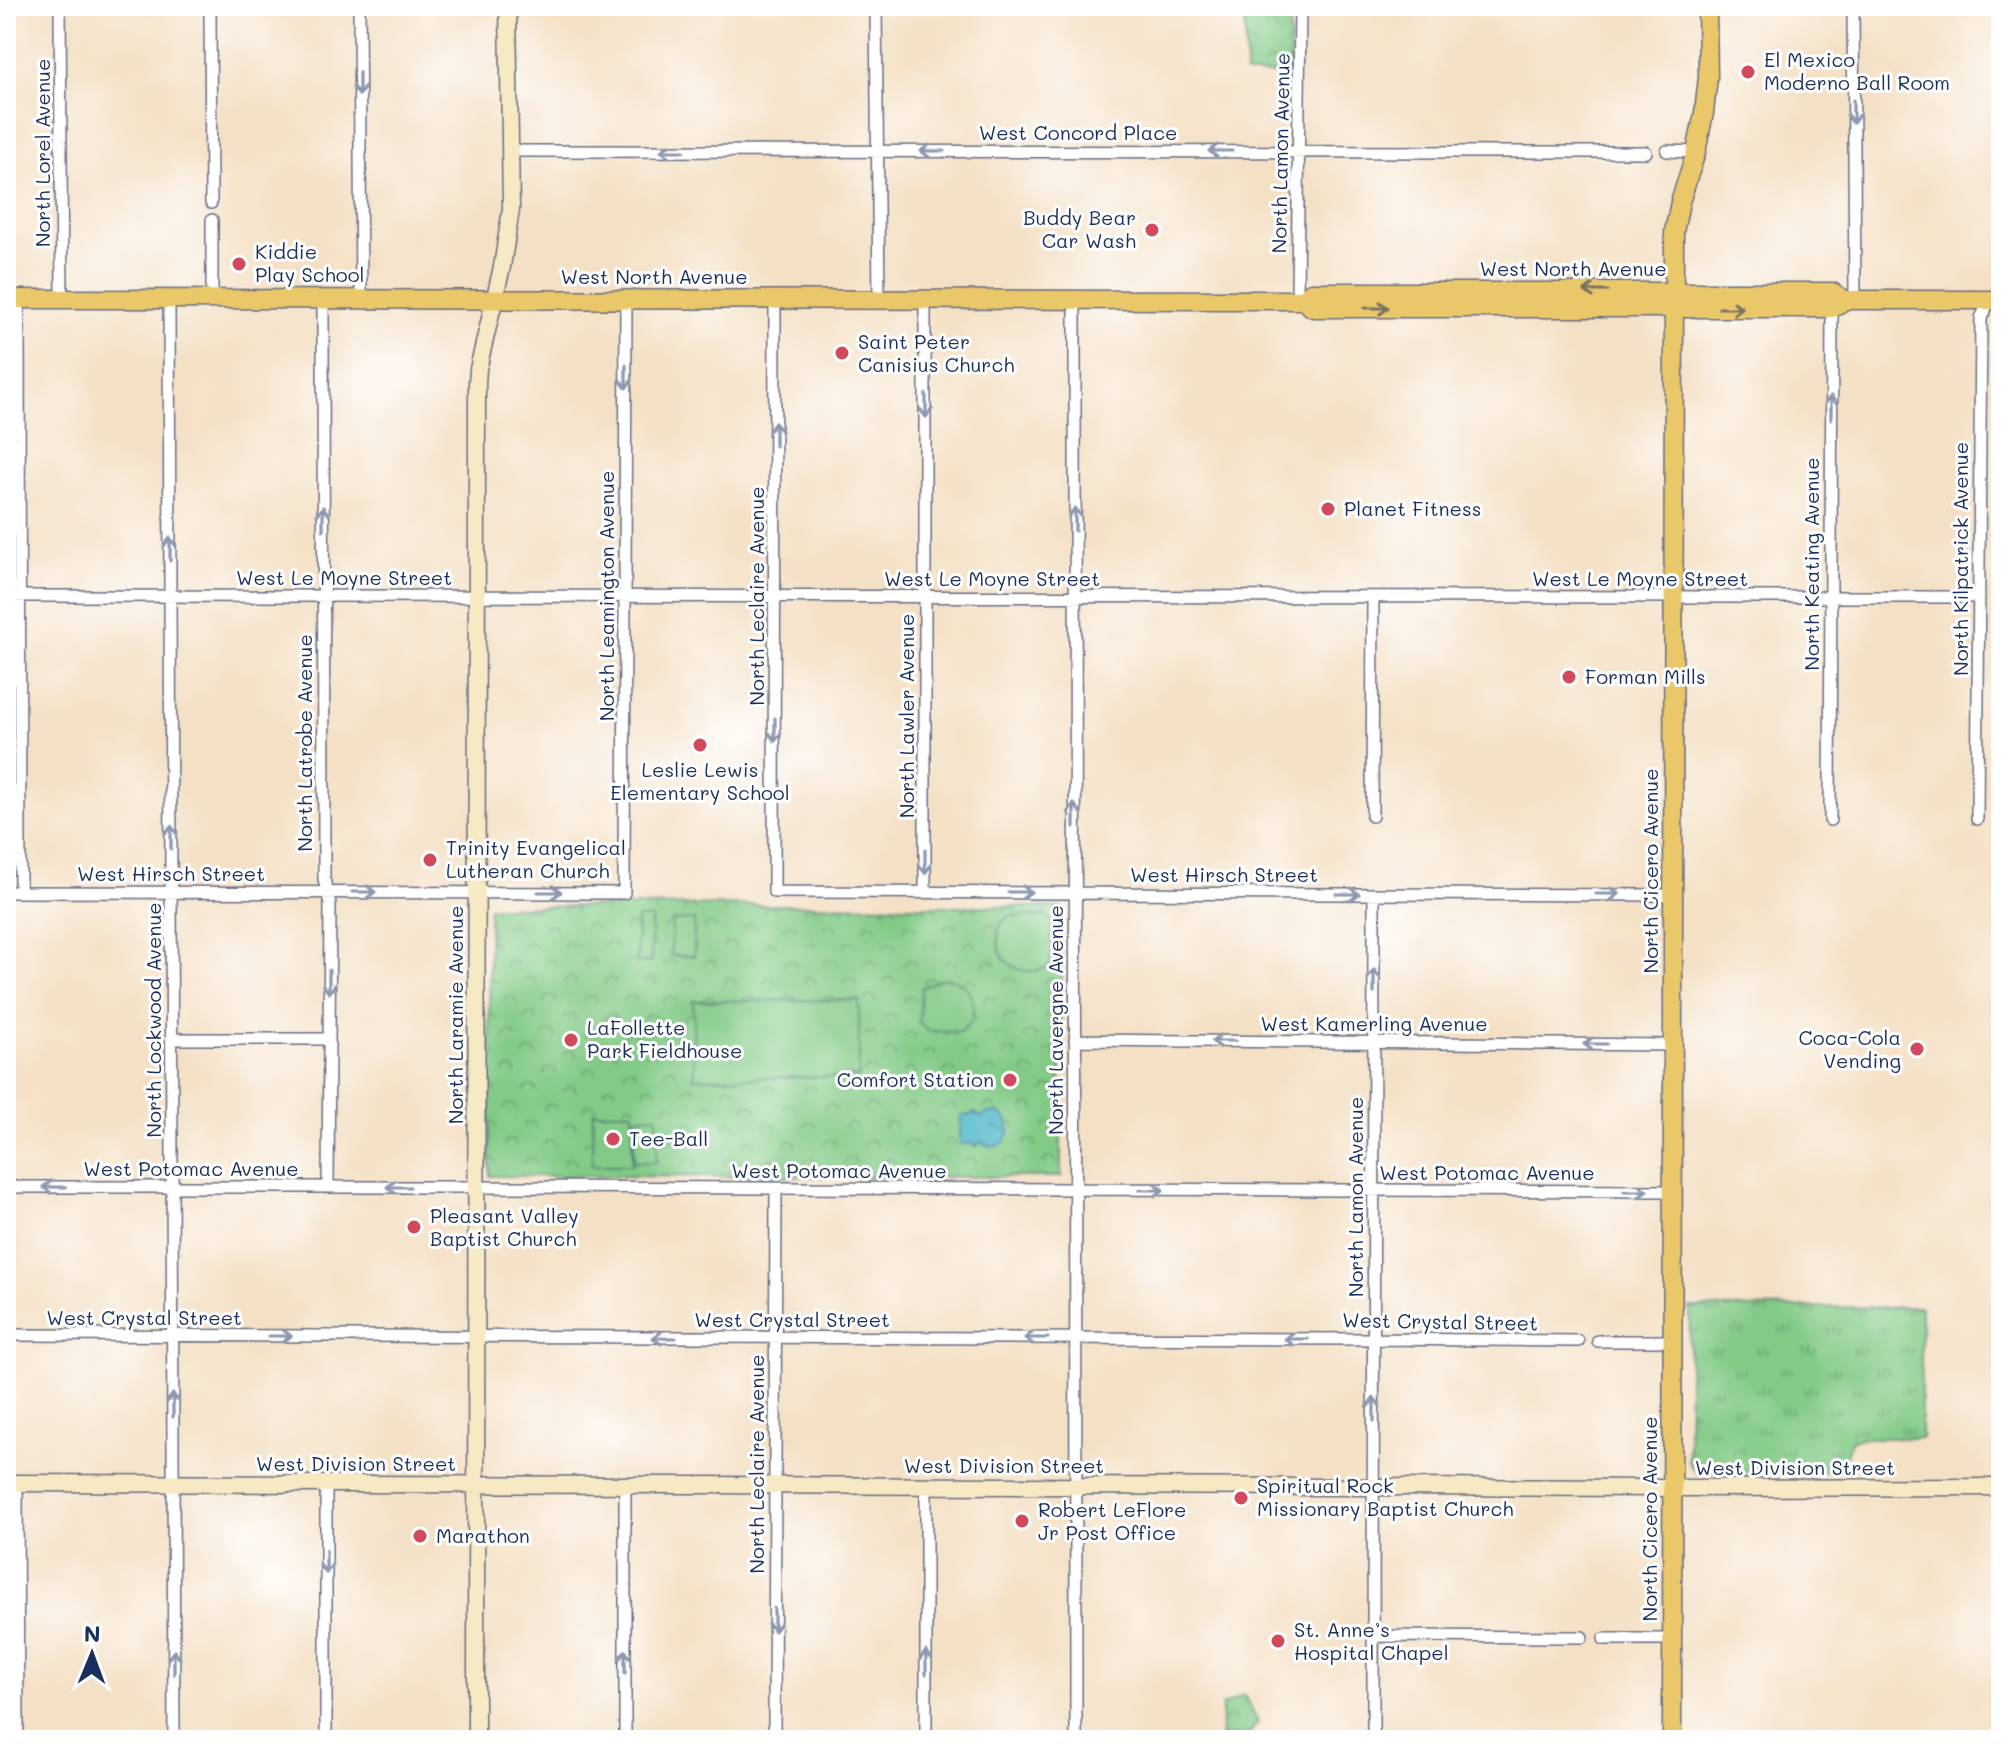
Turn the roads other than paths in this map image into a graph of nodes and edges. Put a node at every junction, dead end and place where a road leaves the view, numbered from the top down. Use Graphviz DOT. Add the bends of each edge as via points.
graph roads {
  1 [pos="60,6"];
  2 [pos="210,6"];
  3 [pos="359,6"];
  4 [pos="508,6"];
  5 [pos="876,6"];
  6 [pos="1300,6"];
  7 [pos="1707,6"];
  8 [pos="1853,6"];
  9 [pos="510,151"];
  10 [pos="877,151"];
  11 [pos="1298,151"];
  12 [pos="1667,151"];
  13 [pos="1646,152"];
  14 [pos="1696,152"];
  15 [pos="211,203"];
  16 [pos="212,220"];
  17 [pos="12,299"];
  18 [pos="62,299"];
  19 [pos="169,299"];
  20 [pos="212,299"];
  21 [pos="323,299"];
  22 [pos="361,299"];
  23 [pos="495,299"];
  24 [pos="626,299"];
  25 [pos="1674,299"];
  26 [pos="775,300"];
  27 [pos="879,300"];
  28 [pos="925,300"];
  29 [pos="1075,300"];
  30 [pos="1300,300"];
  31 [pos="1996,300"];
  32 [pos="1844,303"];
  33 [pos="6,596"];
  34 [pos="20,596"];
  35 [pos="170,596"];
  36 [pos="323,596"];
  37 [pos="476,596"];
  38 [pos="625,596"];
  39 [pos="775,596"];
  40 [pos="925,597"];
  41 [pos="1075,597"];
  42 [pos="1373,597"];
  43 [pos="1674,597"];
  44 [pos="1830,597"];
  45 [pos="1979,597"];
  46 [pos="1372,816"];
  47 [pos="1977,819"];
  48 [pos="1830,820"];
  49 [pos="6,892"];
  50 [pos="20,892"];
  51 [pos="171,892"];
  52 [pos="327,892"];
  53 [pos="476,892"];
  54 [pos="774,892"];
  55 [pos="925,892"];
  56 [pos="624,893"];
  57 [pos="1074,893"];
  58 [pos="1374,894"];
  59 [pos="1673,895"];
  60 [pos="172,1039"];
  61 [pos="329,1039"];
  62 [pos="1075,1040"];
  63 [pos="1374,1042"];
  64 [pos="1673,1045"];
  65 [pos="6,1187"];
  66 [pos="172,1187"];
  67 [pos="328,1187"];
  68 [pos="476,1187"];
  69 [pos="776,1189"];
  70 [pos="1074,1190"];
  71 [pos="1374,1191"];
  72 [pos="1672,1191"];
  73 [pos="6,1335"];
  74 [pos="173,1336"];
  75 [pos="476,1337"];
  76 [pos="775,1338"];
  77 [pos="1075,1338"];
  78 [pos="1374,1339"];
  79 [pos="1578,1341"];
  80 [pos="1598,1341"];
  81 [pos="1673,1341"];
  82 [pos="12,1483"];
  83 [pos="173,1483"];
  84 [pos="326,1484"];
  85 [pos="477,1485"];
  86 [pos="625,1485"];
  87 [pos="774,1486"];
  88 [pos="926,1486"];
  89 [pos="1075,1486"];
  90 [pos="1374,1487"];
  91 [pos="2001,1487"];
  92 [pos="1672,1488"];
  93 [pos="1373,1636"];
  94 [pos="1582,1637"];
  95 [pos="1604,1639"];
  96 [pos="1672,1639"];
  97 [pos="18,1740"];
  98 [pos="174,1740"];
  99 [pos="326,1740"];
  100 [pos="476,1740"];
  101 [pos="625,1740"];
  102 [pos="774,1740"];
  103 [pos="926,1740"];
  104 [pos="1076,1740"];
  105 [pos="1373,1740"];
  106 [pos="1672,1740"];
  1 -- 18 [label="street, North Lorel Avenue"];
  2 -- 15 [label="street"];
  3 -- 22 [label="street, one-way"];
  4 -- 9 [label="main road, North Laramie Avenue"];
  5 -- 10 [label="street"];
  6 -- 11 [label="street, North Lamon Avenue"];
  7 -- 14 [label="main road, North Cicero Avenue" via="1708,77"];
  8 -- 32 [label="street, North Keating Avenue, one-way"];
  10 -- 9 [label="street, West Concord Place, one-way"];
  9 -- 23 [label="main road, North Laramie Avenue" via="510,220"];
  11 -- 10 [label="street, West Concord Place, one-way"];
  10 -- 27 [label="street"];
  11 -- 13 [label="street, West Concord Place"];
  11 -- 30 [label="street, North Lamon Avenue"];
  12 -- 14 [label="street"];
  14 -- 25 [label="main road, North Cicero Avenue" via="1674,232"];
  16 -- 20 [label="street"];
  17 -- 18 [label="main road, West North Avenue"];
  17 -- 34 [label="street"];
  18 -- 19 [label="main road, West North Avenue"];
  19 -- 20 [label="main road, West North Avenue"];
  35 -- 19 [label="street, North Lockwood Avenue, one-way"];
  20 -- 21 [label="main road, West North Avenue"];
  21 -- 22 [label="main road, West North Avenue"];
  36 -- 21 [label="street, North Latrobe Avenue, one-way"];
  22 -- 23 [label="main road, West North Avenue"];
  23 -- 24 [label="main road, West North Avenue"];
  23 -- 37 [label="main road, North Laramie Avenue" via="478,369"];
  24 -- 26 [label="main road, West North Avenue"];
  24 -- 38 [label="street, North Leamington Avenue, one-way"];
  25 -- 30 [label="main road, West North Avenue" via="1311,292"];
  25 -- 32 [label="main road, West North Avenue" via="1832,292"];
  25 -- 43 [label="main road, North Cicero Avenue"];
  26 -- 27 [label="main road, West North Avenue"];
  39 -- 26 [label="street, North Leclaire Avenue, one-way"];
  27 -- 28 [label="main road, West North Avenue"];
  28 -- 29 [label="main road, West North Avenue"];
  28 -- 40 [label="street, North Lawler Avenue, one-way"];
  29 -- 30 [label="main road, West North Avenue"];
  41 -- 29 [label="street, North Lavergne Avenue, one-way"];
  31 -- 32 [label="main road, West North Avenue"];
  31 -- 45 [label="street, North Kilpatrick Avenue" via="1981,318"];
  44 -- 32 [label="street, North Keating Avenue, one-way"];
  33 -- 34 [label="street, West Le Moyne Street"];
  34 -- 35 [label="street, West Le Moyne Street"];
  34 -- 50 [label="street"];
  35 -- 36 [label="street, West Le Moyne Street"];
  51 -- 35 [label="street, North Lockwood Avenue, one-way"];
  36 -- 37 [label="street, West Le Moyne Street"];
  36 -- 52 [label="street, North Latrobe Avenue"];
  37 -- 38 [label="street, West Le Moyne Street"];
  37 -- 53 [label="main road, North Laramie Avenue"];
  38 -- 39 [label="street, West Le Moyne Street"];
  38 -- 56 [label="street, North Leamington Avenue"];
  39 -- 40 [label="street, West Le Moyne Street"];
  39 -- 54 [label="street, North Leclaire Avenue, one-way"];
  40 -- 41 [label="street, West Le Moyne Street"];
  40 -- 55 [label="street, North Lawler Avenue, one-way"];
  41 -- 42 [label="street, West Le Moyne Street"];
  57 -- 41 [label="street, North Lavergne Avenue, one-way"];
  42 -- 43 [label="street, West Le Moyne Street"];
  42 -- 46 [label="street"];
  43 -- 44 [label="street, West Le Moyne Street"];
  43 -- 59 [label="main road, North Cicero Avenue"];
  44 -- 45 [label="street, West Le Moyne Street"];
  44 -- 48 [label="street, North Keating Avenue"];
  45 -- 47 [label="street, North Kilpatrick Avenue"];
  49 -- 50 [label="street, West Hirsch Street"];
  50 -- 51 [label="street, West Hirsch Street"];
  51 -- 52 [label="street, West Hirsch Street"];
  51 -- 60 [label="street, North Lockwood Avenue"];
  52 -- 53 [label="street, West Hirsch Street, one-way"];
  52 -- 61 [label="street, North Latrobe Avenue, one-way"];
  53 -- 56 [label="street, West Hirsch Street, one-way"];
  53 -- 68 [label="main road, North Laramie Avenue"];
  54 -- 55 [label="street, West Hirsch Street"];
  55 -- 57 [label="street, West Hirsch Street, one-way"];
  57 -- 58 [label="street, West Hirsch Street, one-way"];
  57 -- 62 [label="street, North Lavergne Avenue"];
  58 -- 59 [label="street, West Hirsch Street, one-way"];
  63 -- 58 [label="street, North Lamon Avenue, one-way"];
  59 -- 64 [label="main road, North Cicero Avenue"];
  60 -- 61 [label="street"];
  60 -- 66 [label="street, North Lockwood Avenue"];
  61 -- 67 [label="street, North Latrobe Avenue"];
  63 -- 62 [label="street, West Kamerling Avenue, one-way"];
  62 -- 70 [label="street, North Lavergne Avenue"];
  64 -- 63 [label="street, West Kamerling Avenue, one-way"];
  63 -- 71 [label="street, North Lamon Avenue"];
  64 -- 72 [label="main road, North Cicero Avenue"];
  66 -- 65 [label="street, West Potomac Avenue, one-way"];
  66 -- 67 [label="street, West Potomac Avenue"];
  66 -- 74 [label="street, North Lockwood Avenue"];
  68 -- 67 [label="street, West Potomac Avenue, one-way"];
  68 -- 69 [label="street, West Potomac Avenue"];
  68 -- 75 [label="main road, North Laramie Avenue"];
  69 -- 70 [label="street, West Potomac Avenue"];
  69 -- 76 [label="street, North Leclaire Avenue"];
  70 -- 71 [label="street, West Potomac Avenue, one-way"];
  70 -- 77 [label="street, North Lavergne Avenue"];
  71 -- 72 [label="street, West Potomac Avenue, one-way"];
  71 -- 78 [label="street, North Lamon Avenue"];
  72 -- 81 [label="main road, North Cicero Avenue"];
  73 -- 74 [label="street, West Crystal Street"];
  74 -- 75 [label="street, West Crystal Street, one-way"];
  83 -- 74 [label="street, North Lockwood Avenue, one-way"];
  76 -- 75 [label="street, West Crystal Street, one-way"];
  75 -- 85 [label="main road, North Laramie Avenue"];
  77 -- 76 [label="street, West Crystal Street, one-way"];
  76 -- 87 [label="street, North Leclaire Avenue"];
  78 -- 77 [label="street, West Crystal Street, one-way"];
  77 -- 89 [label="street, North Lavergne Avenue"];
  78 -- 79 [label="street, West Crystal Street"];
  90 -- 78 [label="street, North Lamon Avenue, one-way"];
  80 -- 81 [label="street"];
  81 -- 92 [label="main road, North Cicero Avenue"];
  82 -- 83 [label="main road, West Division Street"];
  82 -- 97 [label="street"];
  83 -- 84 [label="main road, West Division Street"];
  98 -- 83 [label="street, North Lockwood Avenue, one-way"];
  84 -- 85 [label="main road, West Division Street"];
  84 -- 99 [label="street, one-way"];
  85 -- 86 [label="main road, West Division Street"];
  85 -- 100 [label="main road, North Laramie Avenue"];
  86 -- 87 [label="main road, West Division Street"];
  101 -- 86 [label="street, one-way"];
  87 -- 88 [label="main road, West Division Street"];
  87 -- 102 [label="street, North Leclaire Avenue, one-way"];
  88 -- 89 [label="main road, West Division Street"];
  103 -- 88 [label="street, one-way"];
  89 -- 90 [label="main road, West Division Street"];
  89 -- 104 [label="street, North Lavergne Avenue"];
  90 -- 92 [label="main road, West Division Street"];
  90 -- 93 [label="street, North Lamon Avenue"];
  91 -- 92 [label="main road, West Division Street"];
  92 -- 96 [label="main road, North Cicero Avenue"];
  93 -- 94 [label="street"];
  93 -- 105 [label="street, North Lamon Avenue"];
  95 -- 96 [label="street"];
  96 -- 106 [label="main road, North Cicero Avenue"];
}
